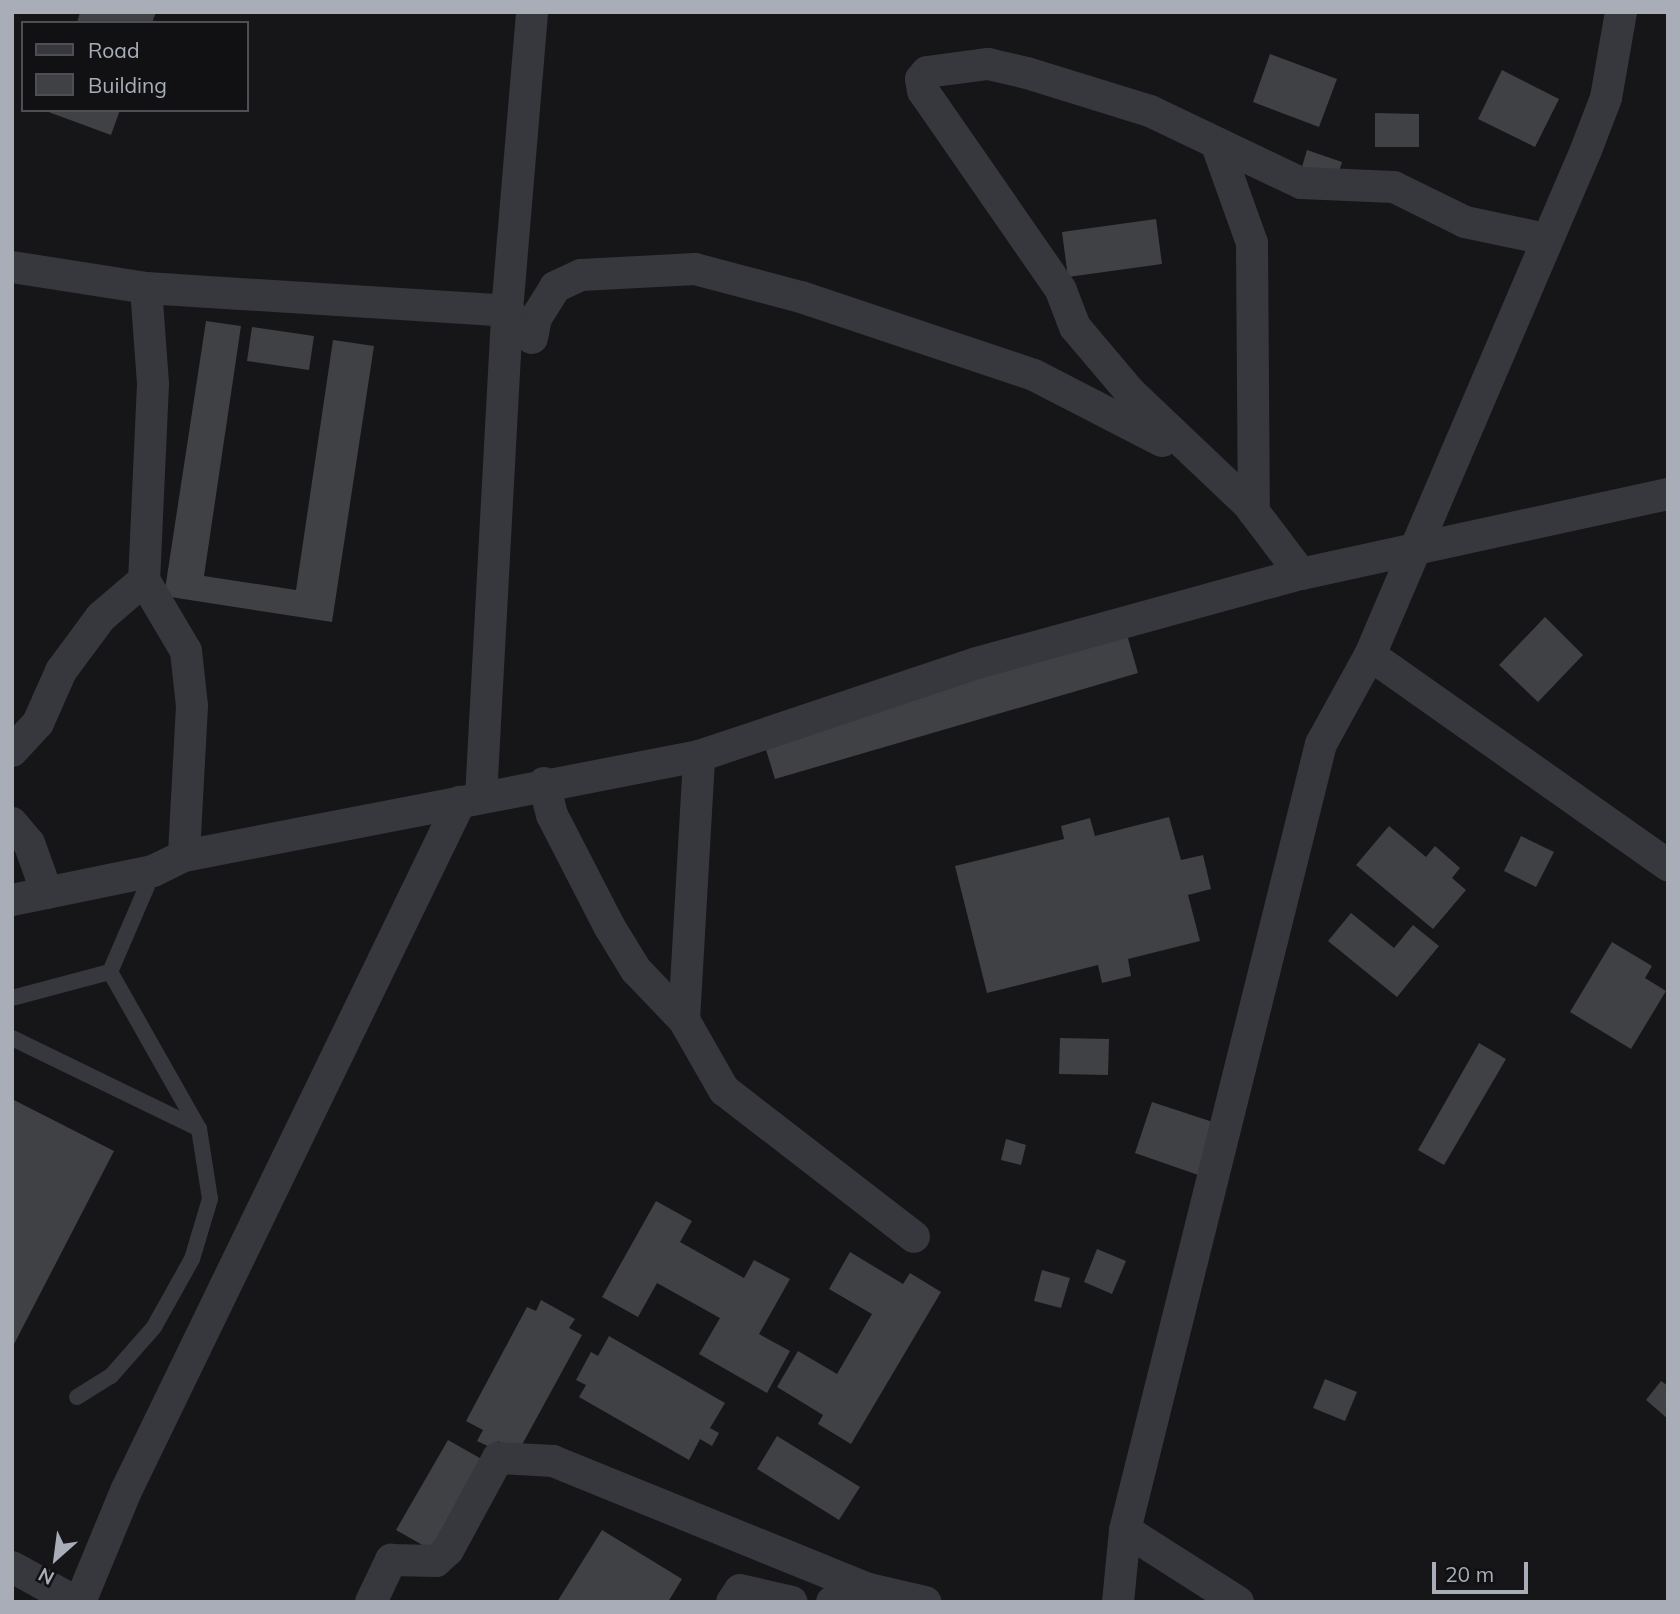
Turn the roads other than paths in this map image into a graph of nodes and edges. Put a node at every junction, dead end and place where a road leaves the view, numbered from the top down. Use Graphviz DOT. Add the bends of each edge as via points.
graph roads {
  1 [pos="532,12"];
  2 [pos="1621,12"];
  3 [pos="1218,148"];
  4 [pos="1546,239"];
  5 [pos="12,267"];
  6 [pos="146,288"];
  7 [pos="507,311"];
  8 [pos="1210,472"];
  9 [pos="1668,494"];
  10 [pos="1254,512"];
  11 [pos="1410,553"];
  12 [pos="1301,574"];
  13 [pos="144,580"];
  14 [pos="1370,654"];
  15 [pos="12,751"];
  16 [pos="699,756"];
  17 [pos="544,783"];
  18 [pos="470,799"];
  19 [pos="12,823"];
  20 [pos="184,856"];
  21 [pos="1668,865"];
  22 [pos="153,871"];
  23 [pos="47,893"];
  24 [pos="12,900"];
  25 [pos="110,972"];
  26 [pos="12,998"];
  27 [pos="684,1020"];
  28 [pos="12,1038"];
  29 [pos="200,1129"];
  30 [pos="914,1237"];
  31 [pos="78,1397"];
  32 [pos="1125,1530"];
  33 [pos="12,1567"];
  34 [pos="865,1588"];
  35 [pos="78,1602"];
  36 [pos="371,1602"];
  37 [pos="732,1602"];
  38 [pos="792,1602"];
  39 [pos="832,1602"];
  40 [pos="925,1602"];
  41 [pos="1118,1602"];
  42 [pos="1238,1602"];
  1 -- 7 [label="street"];
  2 -- 4 [label="street" via="1606,99"];
  3 -- 4 [label="street" via="1301,183 1394,187 1465,222"];
  3 -- 8 [label="street" via="1150,111 1014,70 988,64 927,72 921,79 922,91 1055,281 1075,327 1130,392"];
  3 -- 10 [label="street" via="1252,243"];
  4 -- 11 [label="street" via="1482,398"];
  5 -- 6 [label="street"];
  6 -- 7 [label="street"];
  6 -- 13 [label="street" via="153,384"];
  7 -- 8 [label="street" via="531,338 536,318 555,287 581,275 695,269 801,297 1034,375 1139,427"];
  7 -- 18 [label="street"];
  8 -- 10 [label="street"];
  9 -- 11 [label="street"];
  10 -- 12 [label="street"];
  11 -- 12 [label="street"];
  11 -- 14 [label="street"];
  12 -- 16 [label="street" via="976,663"];
  13 -- 15 [label="street" via="101,617 61,671 38,723"];
  13 -- 20 [label="street" via="186,651 191,706"];
  14 -- 21 [label="street"];
  14 -- 32 [label="street" via="1321,744"];
  16 -- 17 [label="street"];
  16 -- 27 [label="street"];
  17 -- 18 [label="street"];
  17 -- 27 [label="street" via="552,815 609,926 636,970"];
  18 -- 20 [label="street"];
  18 -- 35 [label="street" via="126,1491"];
  19 -- 23 [label="street" via="29,843"];
  20 -- 22 [label="street"];
  22 -- 23 [label="street"];
  22 -- 25 [label="lane"];
  23 -- 24 [label="street"];
  25 -- 26 [label="lane"];
  25 -- 29 [label="lane"];
  27 -- 30 [label="street" via="724,1090"];
  28 -- 29 [label="lane"];
  29 -- 31 [label="lane" via="210,1199 192,1259 154,1327 111,1376"];
  32 -- 41 [label="street"];
  32 -- 42 [label="street"];
  33 -- 35 [label="street"];
  34 -- 36 [label="street" via="553,1461 498,1458 448,1550 436,1561 391,1560"];
  34 -- 39 [label="street"];
  34 -- 40 [label="street"];
  37 -- 38 [label="street" via="740,1590"];
}
